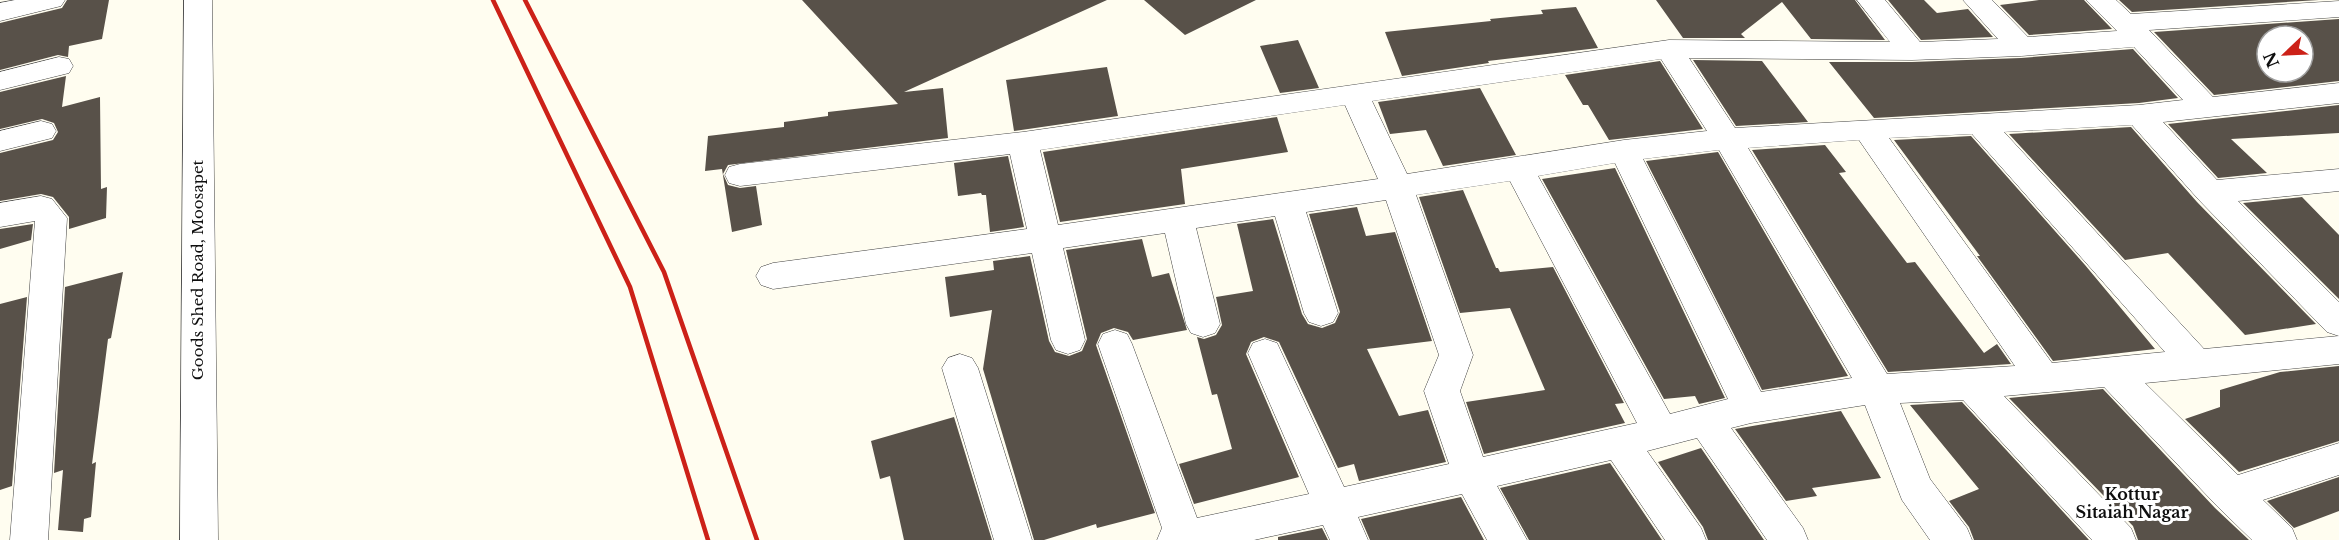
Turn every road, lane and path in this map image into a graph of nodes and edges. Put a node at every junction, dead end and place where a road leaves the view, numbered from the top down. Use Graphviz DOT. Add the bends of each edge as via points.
graph roads {
  1 [pos="51,0"];
  2 [pos="198,0"];
  3 [pos="1871,0"];
  4 [pos="1977,0"];
  5 [pos="2100,0"];
  6 [pos="2339,9"];
  7 [pos="0,12"];
  8 [pos="2133,30"];
  9 [pos="2021,47"];
  10 [pos="1669,49"];
  11 [pos="1912,51"];
  12 [pos="59,66"];
  13 [pos="0,81"];
  14 [pos="1354,93"];
  15 [pos="2339,93"];
  16 [pos="2205,106"];
  17 [pos="2139,115"];
  18 [pos="1980,124"];
  19 [pos="1868,129"];
  20 [pos="41,131"];
  21 [pos="1727,139"];
  22 [pos="0,141"];
  23 [pos="1023,142"];
  24 [pos="1624,151"];
  25 [pos="1519,169"];
  26 [pos="740,175"];
  27 [pos="2339,180"];
  28 [pos="1397,187"];
  29 [pos="2210,192"];
  30 [pos="1287,203"];
  31 [pos="0,215"];
  32 [pos="1178,218"];
  33 [pos="1045,239"];
  34 [pos="773,276"];
  35 [pos="2323,289"];
  36 [pos="1321,314"];
  37 [pos="2339,323"];
  38 [pos="1203,324"];
  39 [pos="1068,340"];
  40 [pos="1115,344"];
  41 [pos="2339,350"];
  42 [pos="1265,353"];
  43 [pos="2196,364"];
  44 [pos="960,368"];
  45 [pos="2111,371"];
  46 [pos="2043,378"];
  47 [pos="1971,385"];
  48 [pos="1877,389"];
  49 [pos="1751,408"];
  50 [pos="1704,419"];
  51 [pos="1660,431"];
  52 [pos="1620,443"];
  53 [pos="2339,459"];
  54 [pos="1471,475"];
  55 [pos="2230,494"];
  56 [pos="1333,507"];
  57 [pos="1182,539"];
  58 [pos="29,540"];
  59 [pos="199,540"];
  60 [pos="1013,540"];
  61 [pos="1349,540"];
  62 [pos="1508,540"];
  63 [pos="1687,540"];
  64 [pos="1790,540"];
  65 [pos="1953,540"];
  66 [pos="2117,540"];
  67 [pos="2278,540"];
  1 -- 7 [label="street"];
  2 -- 59 [label="street, Goods Shed Road, Moosapet"];
  3 -- 11 [label="street"];
  4 -- 9 [label="street"];
  5 -- 8 [label="street"];
  6 -- 8 [label="street"];
  8 -- 9 [label="street"];
  8 -- 16 [label="street"];
  9 -- 11 [label="street"];
  10 -- 11 [label="street"];
  10 -- 14 [label="street"];
  10 -- 21 [label="street"];
  12 -- 13 [label="street"];
  14 -- 23 [label="street"];
  14 -- 28 [label="street"];
  15 -- 16 [label="street"];
  16 -- 17 [label="street"];
  17 -- 18 [label="street"];
  17 -- 29 [label="street"];
  18 -- 19 [label="street"];
  18 -- 43 [label="street"];
  19 -- 21 [label="street"];
  19 -- 46 [label="street"];
  20 -- 22 [label="street"];
  21 -- 24 [label="street"];
  21 -- 48 [label="street"];
  23 -- 26 [label="street"];
  23 -- 33 [label="street"];
  24 -- 25 [label="street"];
  24 -- 49 [label="street"];
  25 -- 28 [label="street"];
  25 -- 51 [label="street"];
  27 -- 29 [label="street"];
  28 -- 30 [label="street"];
  28 -- 54 [label="street" via="1456,354 1442,391"];
  29 -- 35 [label="street"];
  30 -- 32 [label="street"];
  30 -- 36 [label="street"];
  31 -- 58 [label="street" via="41,207 51,218"];
  32 -- 33 [label="street"];
  32 -- 38 [label="street"];
  33 -- 34 [label="street"];
  33 -- 39 [label="street"];
  35 -- 37 [label="street"];
  40 -- 57 [label="street"];
  41 -- 43 [label="street"];
  42 -- 56 [label="street"];
  43 -- 45 [label="street"];
  44 -- 60 [label="street"];
  45 -- 46 [label="street"];
  45 -- 55 [label="street"];
  46 -- 47 [label="street"];
  47 -- 48 [label="street"];
  47 -- 66 [label="street"];
  48 -- 49 [label="street"];
  48 -- 65 [label="street" via="1915,488"];
  49 -- 50 [label="street"];
  50 -- 51 [label="street"];
  50 -- 64 [label="street"];
  51 -- 52 [label="street"];
  52 -- 54 [label="street"];
  52 -- 63 [label="street"];
  53 -- 55 [label="street"];
  54 -- 56 [label="street"];
  54 -- 62 [label="street"];
  55 -- 67 [label="street"];
  56 -- 57 [label="street"];
  56 -- 61 [label="street"];
}
